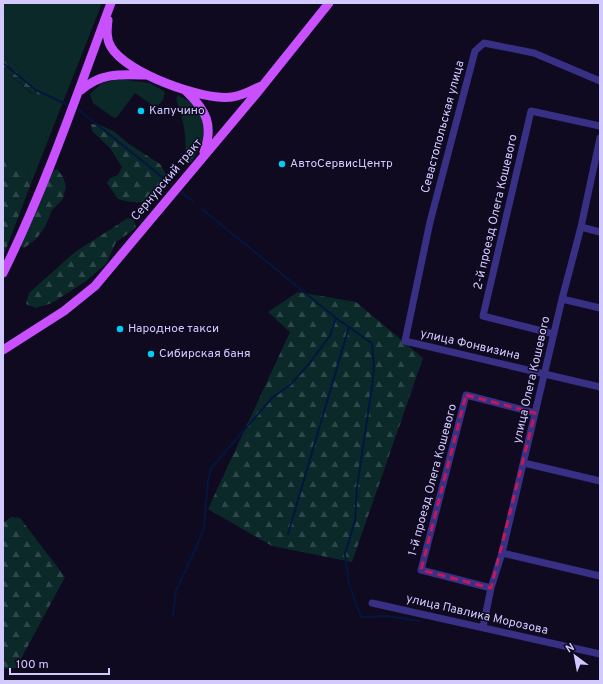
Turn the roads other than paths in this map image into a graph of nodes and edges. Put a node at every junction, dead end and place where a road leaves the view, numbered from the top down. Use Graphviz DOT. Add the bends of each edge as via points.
graph roads {
  1 [pos="329,3"];
  2 [pos="110,6"];
  3 [pos="145,75"];
  4 [pos="600,81"];
  5 [pos="264,84"];
  6 [pos="186,91"];
  7 [pos="79,92"];
  8 [pos="600,126"];
  9 [pos="600,138"];
  10 [pos="202,157"];
  11 [pos="581,227"];
  12 [pos="600,232"];
  13 [pos="3,273"];
  14 [pos="562,299"];
  15 [pos="600,308"];
  16 [pos="554,334"];
  17 [pos="405,341"];
  18 [pos="4,349"];
  19 [pos="544,374"];
  20 [pos="600,387"];
  21 [pos="535,413"];
  22 [pos="524,463"];
  23 [pos="600,481"];
  24 [pos="502,553"];
  25 [pos="600,576"];
  26 [pos="491,588"];
  27 [pos="372,603"];
  28 [pos="483,627"];
  29 [pos="600,654"];
  1 -- 5 [label="main road, Сернурский тракт"];
  2 -- 3 [label="main road" via="107,34 111,47"];
  2 -- 7 [label="main road"];
  3 -- 6 [label="main road"];
  3 -- 7 [label="main road" via="104,76 89,83"];
  4 -- 17 [label="street, Севастопольская улица" via="534,53 484,43 475,50 430,222"];
  5 -- 6 [label="main road" via="243,94 223,98"];
  5 -- 10 [label="main road, Сернурский тракт"];
  6 -- 10 [label="main road" via="202,107 208,119 207,145"];
  7 -- 13 [label="main road"];
  8 -- 16 [label="street, 2-й проезд Олега Кошевого" via="531,111 483,316"];
  9 -- 11 [label="street, улица Олега Кошевого"];
  10 -- 18 [label="main road, Сернурский тракт" via="95,286 68,308"];
  11 -- 12 [label="street"];
  11 -- 14 [label="street, улица Олега Кошевого"];
  14 -- 15 [label="street"];
  14 -- 16 [label="street, улица Олега Кошевого"];
  16 -- 19 [label="street, улица Олега Кошевого"];
  17 -- 19 [label="street, улица Фонвизина"];
  19 -- 20 [label="street, улица Фонвизина"];
  19 -- 21 [label="street, улица Олега Кошевого"];
  21 -- 22 [label="street, улица Олега Кошевого"];
  21 -- 26 [label="street, 1-й проезд Олега Кошевого" via="466,395 421,570"];
  22 -- 23 [label="street"];
  22 -- 24 [label="street, улица Олега Кошевого"];
  24 -- 25 [label="street"];
  24 -- 26 [label="street, улица Олега Кошевого"];
  26 -- 28 [label="street, улица Олега Кошевого"];
  27 -- 28 [label="street, улица Павлика Морозова"];
  28 -- 29 [label="street, улица Павлика Морозова"];
}
